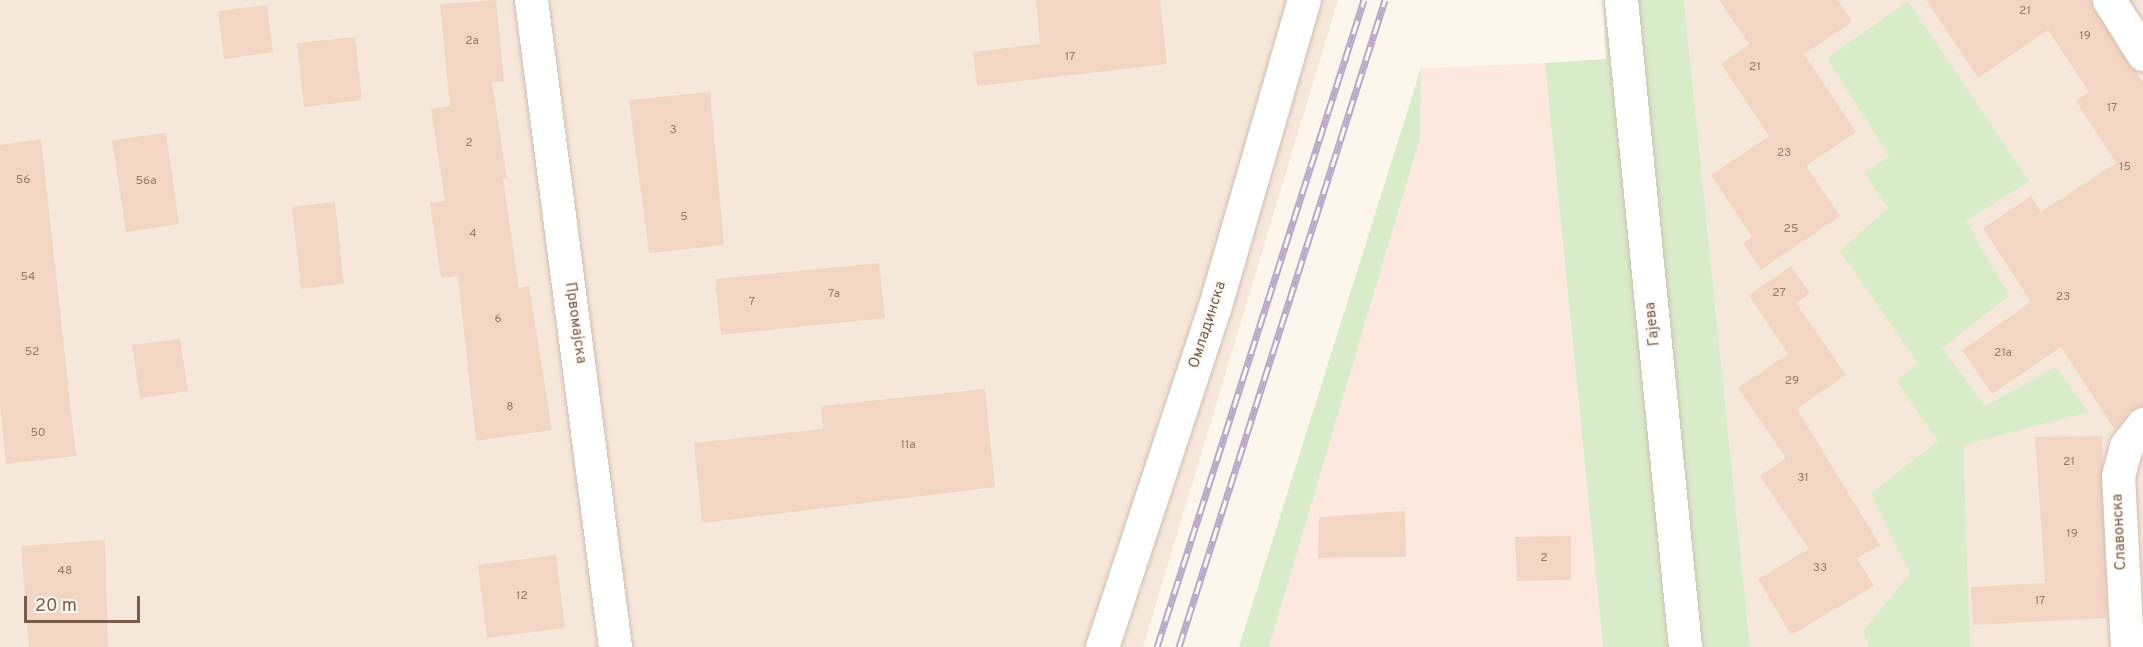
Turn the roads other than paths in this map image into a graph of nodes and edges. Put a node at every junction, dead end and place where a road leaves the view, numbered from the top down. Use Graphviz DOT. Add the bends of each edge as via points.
graph roads {
  1 [pos="531,0"];
  2 [pos="1304,0"];
  3 [pos="1621,0"];
  4 [pos="2109,0"];
  5 [pos="2143,54"];
  6 [pos="2143,424"];
  7 [pos="615,647"];
  8 [pos="1101,647"];
  9 [pos="1685,647"];
  10 [pos="2127,647"];
  1 -- 7 [label="street, Првомајска"];
  2 -- 8 [label="street, Омладинска" via="1214,309"];
  3 -- 9 [label="street, Гајева"];
  4 -- 5 [label="street"];
  6 -- 10 [label="street, Славонска" via="2126,446 2118,477"];
}
